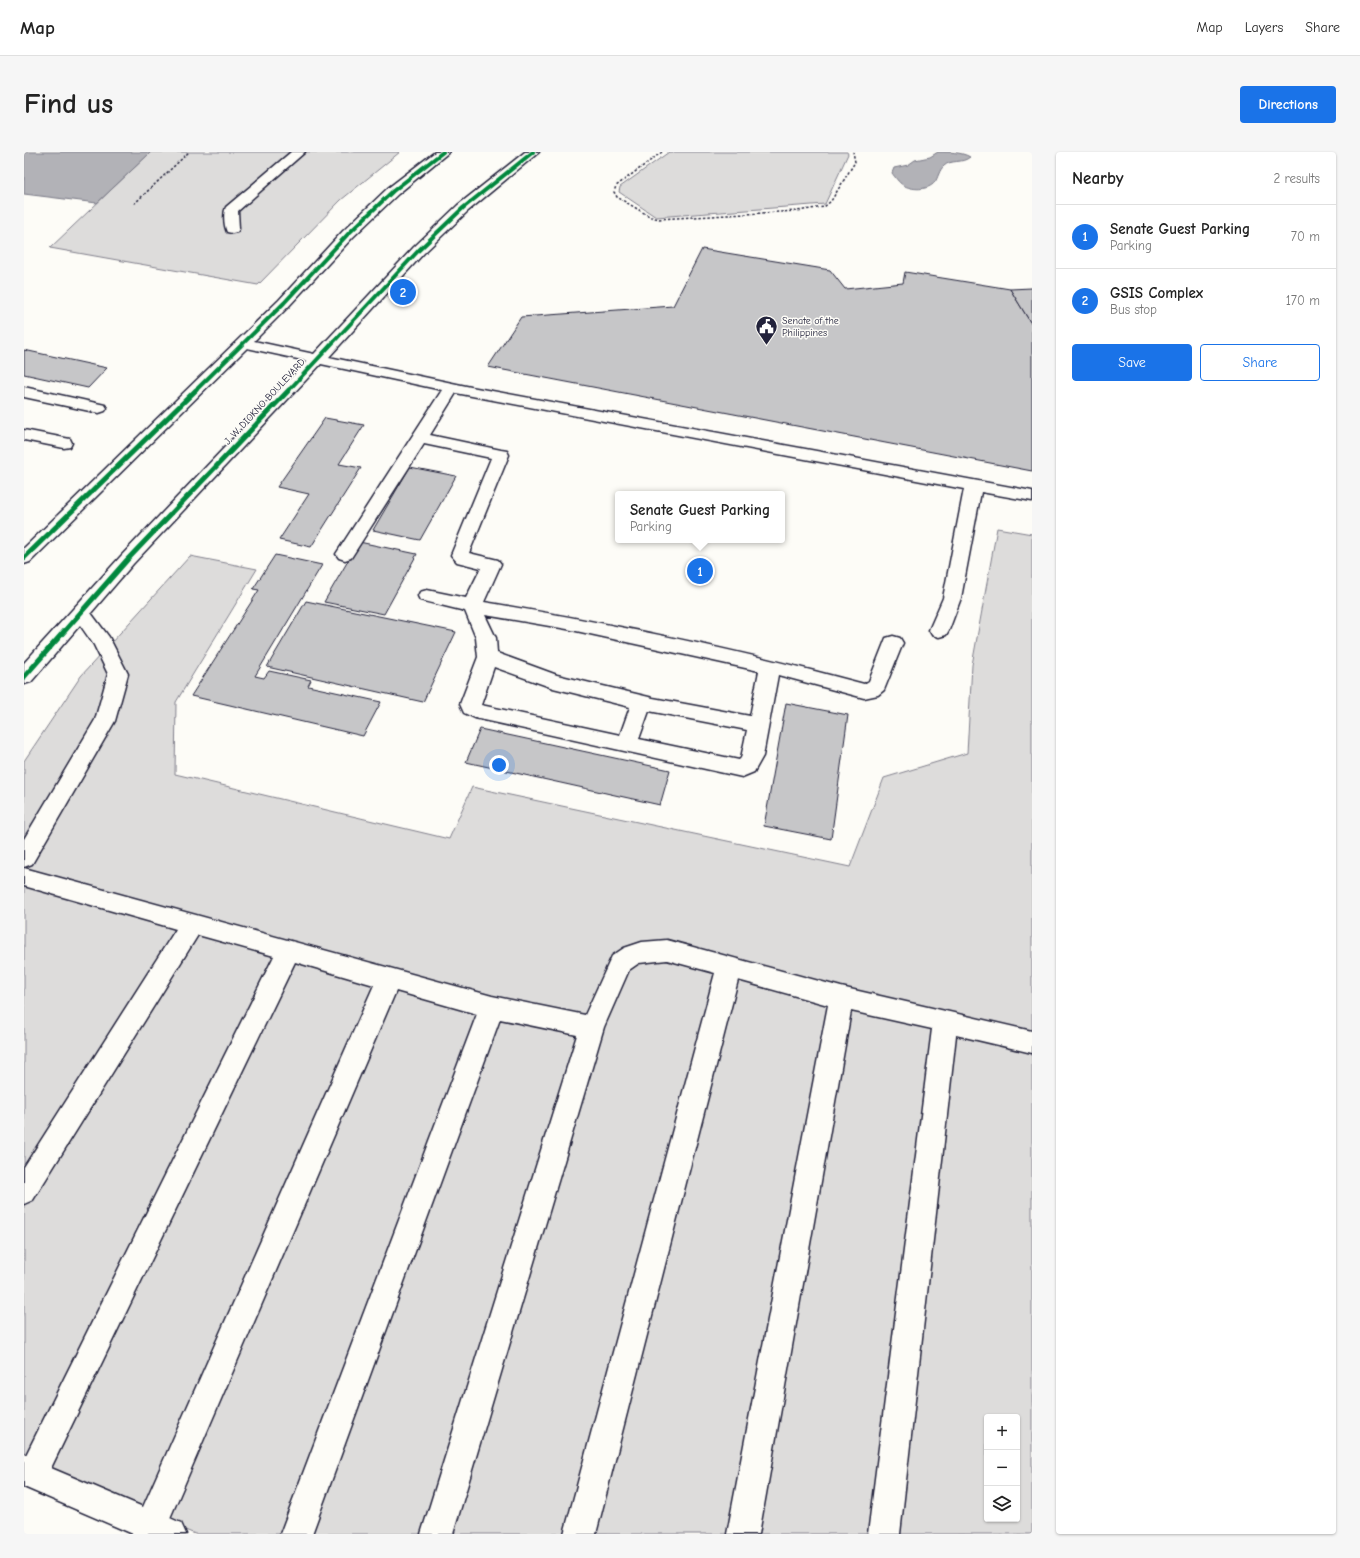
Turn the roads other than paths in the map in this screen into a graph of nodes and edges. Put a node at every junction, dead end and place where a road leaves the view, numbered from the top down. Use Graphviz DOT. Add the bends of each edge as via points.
graph roads {
  1 [pos="299,152"];
  2 [pos="443,152"];
  3 [pos="533,152"];
  4 [pos="232,229"];
  5 [pos="243,343"];
  6 [pos="318,359"];
  7 [pos="450,388"];
  8 [pos="24,392"];
  9 [pos="99,408"];
  10 [pos="24,435"];
  11 [pos="420,438"];
  12 [pos="64,444"];
  13 [pos="973,486"];
  14 [pos="1032,496"];
  15 [pos="345,554"];
  16 [pos="24,558"];
  17 [pos="427,596"];
  18 [pos="472,606"];
  19 [pos="81,613"];
  20 [pos="939,630"];
  21 [pos="893,643"];
  22 [pos="488,657"];
  23 [pos="770,667"];
  24 [pos="24,677"];
  25 [pos="642,702"];
  26 [pos="758,725"];
  27 [pos="627,745"];
  28 [pos="24,858"];
  29 [pos="24,877"];
  30 [pos="192,924"];
  31 [pos="289,950"];
  32 [pos="729,967"];
  33 [pos="389,978"];
  34 [pos="841,998"];
  35 [pos="492,1007"];
  36 [pos="945,1022"];
  37 [pos="592,1028"];
  38 [pos="1032,1042"];
  39 [pos="24,1191"];
  40 [pos="28,1472"];
  41 [pos="161,1530"];
  42 [pos="296,1534"];
  43 [pos="437,1534"];
  44 [pos="580,1534"];
  45 [pos="743,1534"];
  46 [pos="884,1534"];
  1 -- 4 [label="street" via="231,210"];
  2 -- 5 [label="street" via="422,167 348,234"];
  3 -- 6 [label="street, J. W. DIOKNO BOULEVARD" via="463,208 419,250"];
  5 -- 6 [label="street"];
  5 -- 16 [label="street"];
  6 -- 7 [label="street"];
  6 -- 19 [label="street, J. W. DIOKNO BOULEVARD" via="127,560"];
  7 -- 11 [label="street"];
  7 -- 13 [label="street"];
  8 -- 9 [label="street"];
  10 -- 12 [label="street"];
  11 -- 15 [label="street"];
  11 -- 18 [label="street" via="501,455 460,555 492,564"];
  13 -- 14 [label="street"];
  13 -- 20 [label="street" via="952,598"];
  17 -- 18 [label="street"];
  18 -- 22 [label="street" via="486,638"];
  18 -- 23 [label="street" via="567,622"];
  19 -- 24 [label="street, J. W. DIOKNO BOULEVARD"];
  19 -- 28 [label="street" via="102,642 118,674 105,721"];
  21 -- 23 [label="street" via="877,685 871,690 864,691"];
  22 -- 25 [label="street" via="553,681"];
  22 -- 27 [label="street" via="470,704 475,711"];
  23 -- 26 [label="street"];
  25 -- 26 [label="street"];
  25 -- 27 [label="street"];
  26 -- 27 [label="street" via="751,761 742,769"];
  29 -- 30 [label="street"];
  30 -- 31 [label="street"];
  30 -- 39 [label="street"];
  31 -- 33 [label="street"];
  31 -- 40 [label="street"];
  32 -- 34 [label="street"];
  32 -- 37 [label="street" via="667,950 632,955 620,963"];
  32 -- 44 [label="street"];
  33 -- 35 [label="street"];
  33 -- 41 [label="street"];
  34 -- 36 [label="street"];
  34 -- 45 [label="street"];
  35 -- 37 [label="street"];
  35 -- 42 [label="street"];
  36 -- 38 [label="street"];
  36 -- 46 [label="street"];
  37 -- 43 [label="street"];
  40 -- 41 [label="street"];
}
